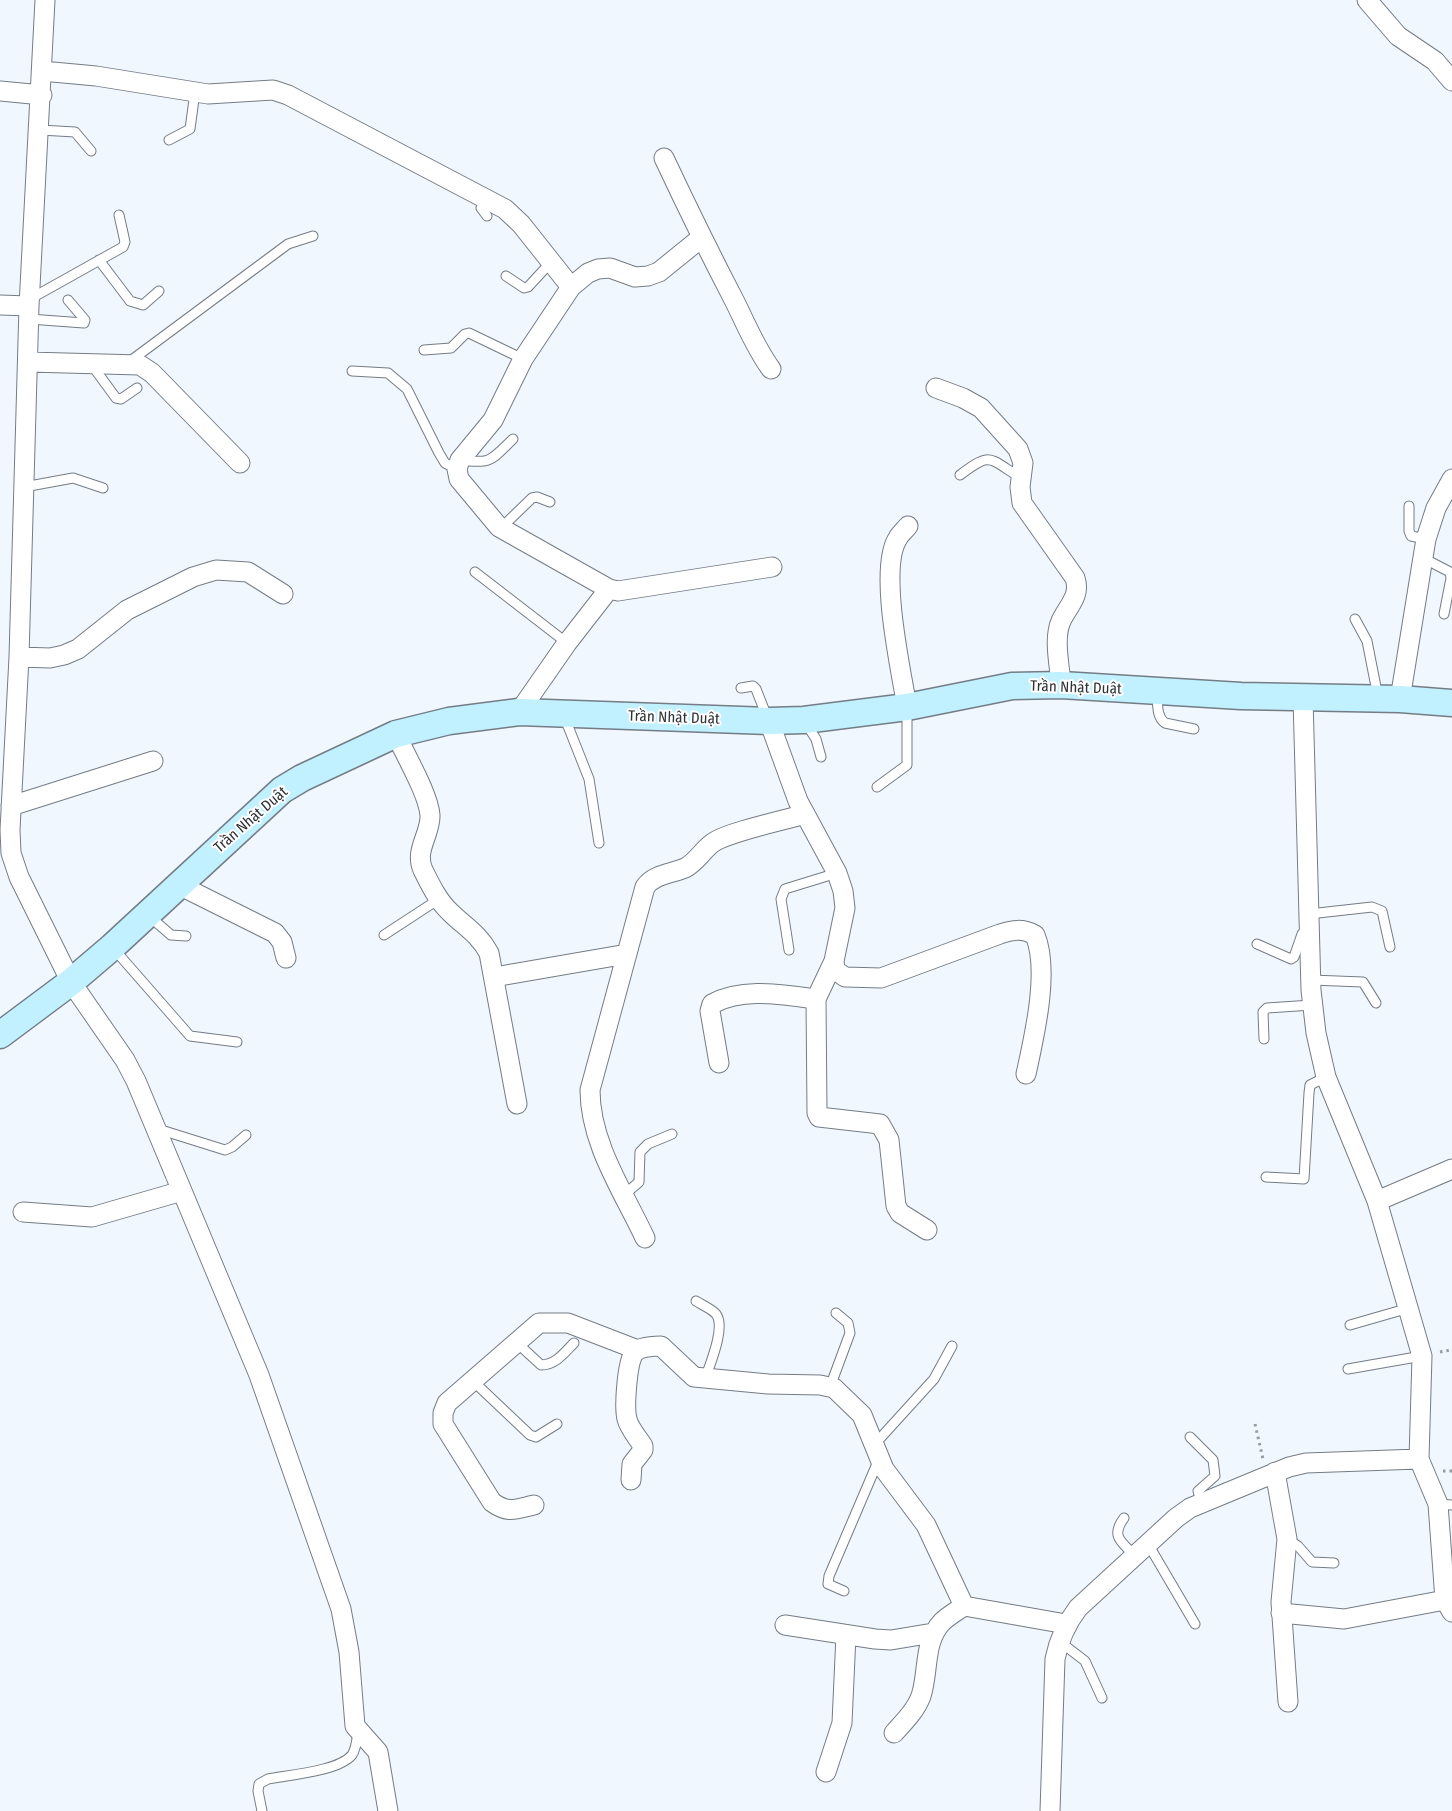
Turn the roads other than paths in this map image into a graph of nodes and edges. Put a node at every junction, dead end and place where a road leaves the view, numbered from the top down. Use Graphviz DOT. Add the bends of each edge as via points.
graph roads {
  1 [pos="45,0"];
  2 [pos="1367,0"];
  3 [pos="42,71"];
  4 [pos="1452,81"];
  5 [pos="0,91"];
  6 [pos="195,92"];
  7 [pos="42,95"];
  8 [pos="40,130"];
  9 [pos="168,140"];
  10 [pos="91,151"];
  11 [pos="664,158"];
  12 [pos="119,214"];
  13 [pos="313,236"];
  14 [pos="701,238"];
  15 [pos="99,260"];
  16 [pos="551,262"];
  17 [pos="506,276"];
  18 [pos="570,286"];
  19 [pos="159,291"];
  20 [pos="68,300"];
  21 [pos="0,305"];
  22 [pos="29,308"];
  23 [pos="424,350"];
  24 [pos="523,359"];
  25 [pos="28,362"];
  26 [pos="90,363"];
  27 [pos="127,363"];
  28 [pos="771,369"];
  29 [pos="352,371"];
  30 [pos="137,388"];
  31 [pos="936,388"];
  32 [pos="512,439"];
  33 [pos="240,463"];
  34 [pos="458,465"];
  35 [pos="960,475"];
  36 [pos="1021,478"];
  37 [pos="1452,479"];
  38 [pos="24,487"];
  39 [pos="103,488"];
  40 [pos="550,502"];
  41 [pos="1409,506"];
  42 [pos="908,526"];
  43 [pos="501,528"];
  44 [pos="1426,539"];
  45 [pos="1423,558"];
  46 [pos="772,568"];
  47 [pos="476,572"];
  48 [pos="609,589"];
  49 [pos="284,594"];
  50 [pos="1444,614"];
  51 [pos="1355,619"];
  52 [pos="567,643"];
  53 [pos="19,657"];
  54 [pos="1062,685"];
  55 [pos="740,688"];
  56 [pos="1157,691"];
  57 [pos="1303,698"];
  58 [pos="1390,700"];
  59 [pos="1452,703"];
  60 [pos="907,707"];
  61 [pos="519,712"];
  62 [pos="563,714"];
  63 [pos="804,720"];
  64 [pos="769,721"];
  65 [pos="1194,729"];
  66 [pos="396,734"];
  67 [pos="820,756"];
  68 [pos="153,761"];
  69 [pos="876,787"];
  70 [pos="11,806"];
  71 [pos="805,814"];
  72 [pos="599,843"];
  73 [pos="837,873"];
  74 [pos="179,884"];
  75 [pos="439,899"];
  76 [pos="147,914"];
  77 [pos="1309,919"];
  78 [pos="384,935"];
  79 [pos="186,936"];
  80 [pos="1257,944"];
  81 [pos="112,947"];
  82 [pos="1390,947"];
  83 [pos="789,950"];
  84 [pos="627,954"];
  85 [pos="286,958"];
  86 [pos="834,961"];
  87 [pos="494,978"];
  88 [pos="1311,980"];
  89 [pos="71,982"];
  90 [pos="816,999"];
  91 [pos="1376,1003"];
  92 [pos="1312,1005"];
  93 [pos="0,1035"];
  94 [pos="1264,1039"];
  95 [pos="237,1042"];
  96 [pos="719,1064"];
  97 [pos="1026,1074"];
  98 [pos="1326,1077"];
  99 [pos="517,1104"];
  100 [pos="157,1129"];
  101 [pos="672,1134"];
  102 [pos="246,1135"];
  103 [pos="1452,1169"];
  104 [pos="1266,1177"];
  105 [pos="182,1191"];
  106 [pos="624,1194"];
  107 [pos="1376,1201"];
  108 [pos="23,1212"];
  109 [pos="927,1230"];
  110 [pos="645,1238"];
  111 [pos="696,1301"];
  112 [pos="1408,1308"];
  113 [pos="836,1313"];
  114 [pos="1350,1325"];
  115 [pos="516,1342"];
  116 [pos="574,1343"];
  117 [pos="952,1346"];
  118 [pos="638,1350"];
  119 [pos="1422,1356"];
  120 [pos="1348,1369"];
  121 [pos="472,1380"];
  122 [pos="705,1380"];
  123 [pos="830,1387"];
  124 [pos="557,1424"];
  125 [pos="1190,1437"];
  126 [pos="877,1452"];
  127 [pos="1419,1459"];
  128 [pos="1272,1474"];
  129 [pos="631,1480"];
  130 [pos="1201,1503"];
  131 [pos="1445,1504"];
  132 [pos="534,1505"];
  133 [pos="1124,1518"];
  134 [pos="1287,1539"];
  135 [pos="1141,1550"];
  136 [pos="1334,1563"];
  137 [pos="844,1592"];
  138 [pos="964,1606"];
  139 [pos="1449,1606"];
  140 [pos="1281,1613"];
  141 [pos="1195,1624"];
  142 [pos="784,1626"];
  143 [pos="1063,1632"];
  144 [pos="934,1633"];
  145 [pos="846,1635"];
  146 [pos="1102,1698"];
  147 [pos="1288,1702"];
  148 [pos="358,1732"];
  149 [pos="894,1733"];
  150 [pos="826,1772"];
  151 [pos="262,1811"];
  152 [pos="388,1811"];
  153 [pos="1050,1811"];
  1 -- 3 [label="street"];
  2 -- 4 [label="street" via="1398,36 1435,61"];
  3 -- 6 [label="street"];
  3 -- 7 [label="street"];
  5 -- 7 [label="street"];
  6 -- 9 [label="lane" via="190,129"];
  6 -- 16 [label="street" via="223,94 272,90 288,95 487,207 505,209"];
  7 -- 8 [label="street"];
  8 -- 10 [label="lane" via="75,132"];
  8 -- 22 [label="street"];
  11 -- 14 [label="street"];
  12 -- 15 [label="lane" via="125,242"];
  13 -- 27 [label="lane" via="288,244"];
  14 -- 18 [label="street" via="659,272 635,277 610,268 598,269"];
  14 -- 28 [label="street" via="736,303 752,342"];
  15 -- 19 [label="lane" via="130,301 143,305"];
  15 -- 22 [label="lane"];
  16 -- 17 [label="lane" via="528,287 524,288"];
  16 -- 18 [label="street"];
  18 -- 24 [label="street"];
  20 -- 22 [label="lane" via="85,320 84,323"];
  21 -- 22 [label="street"];
  22 -- 25 [label="street"];
  23 -- 24 [label="lane" via="451,348 469,333"];
  24 -- 34 [label="street" via="493,420"];
  25 -- 26 [label="street"];
  25 -- 38 [label="street"];
  26 -- 27 [label="street"];
  26 -- 30 [label="lane" via="116,398 122,399"];
  27 -- 33 [label="street" via="140,365 152,373"];
  29 -- 34 [label="lane" via="388,373 407,389 445,463"];
  31 -- 36 [label="street" via="982,408 1018,449 1023,464"];
  32 -- 34 [label="lane" via="490,461"];
  34 -- 43 [label="street" via="459,479"];
  35 -- 36 [label="lane" via="981,459 990,458"];
  36 -- 54 [label="street" via="1022,503 1078,587 1058,631"];
  37 -- 44 [label="street" via="1436,508"];
  38 -- 39 [label="lane" via="72,478"];
  38 -- 53 [label="street"];
  40 -- 43 [label="lane" via="537,496 532,498"];
  41 -- 44 [label="lane" via="1408,531 1411,536"];
  42 -- 60 [label="street" via="894,547 890,590"];
  43 -- 48 [label="street"];
  44 -- 45 [label="street"];
  45 -- 50 [label="lane" via="1450,572"];
  45 -- 58 [label="street"];
  46 -- 48 [label="street" via="618,591"];
  47 -- 52 [label="lane"];
  48 -- 52 [label="street"];
  49 -- 53 [label="street" via="248,572 216,570 193,577 127,610 78,649 50,658"];
  51 -- 58 [label="lane"];
  52 -- 61 [label="street"];
  53 -- 70 [label="street"];
  54 -- 56 [label="main road, Trần Nhật Duật"];
  54 -- 60 [label="main road, Trần Nhật Duật" via="1012,686"];
  55 -- 64 [label="lane" via="753,686 756,689"];
  56 -- 57 [label="main road, Trần Nhật Duật"];
  56 -- 65 [label="lane" via="1161,720"];
  57 -- 58 [label="main road, Trần Nhật Duật"];
  57 -- 77 [label="street"];
  58 -- 59 [label="main road, Trần Nhật Duật"];
  60 -- 63 [label="main road, Trần Nhật Duật"];
  60 -- 69 [label="lane" via="907,766"];
  61 -- 62 [label="main road, Trần Nhật Duật"];
  61 -- 66 [label="main road, Trần Nhật Duật" via="449,721"];
  62 -- 64 [label="main road, Trần Nhật Duật"];
  62 -- 72 [label="lane" via="589,778"];
  63 -- 64 [label="main road, Trần Nhật Duật"];
  63 -- 67 [label="lane" via="816,739"];
  64 -- 71 [label="street"];
  66 -- 74 [label="main road, Trần Nhật Duật" via="282,790"];
  66 -- 75 [label="street" via="428,804 430,825 420,861"];
  68 -- 70 [label="street"];
  70 -- 89 [label="street" via="12,853 19,877"];
  71 -- 73 [label="street"];
  71 -- 84 [label="street" via="719,840 686,867 649,881"];
  73 -- 83 [label="lane" via="782,894"];
  73 -- 86 [label="street" via="844,908"];
  74 -- 76 [label="main road, Trần Nhật Duật"];
  74 -- 85 [label="street" via="275,933 282,942"];
  75 -- 78 [label="lane"];
  75 -- 87 [label="street" via="450,913 481,938 489,953"];
  76 -- 79 [label="lane" via="171,935"];
  76 -- 81 [label="main road, Trần Nhật Duật"];
  77 -- 80 [label="lane" via="1291,959"];
  77 -- 82 [label="lane" via="1372,907 1382,911"];
  77 -- 88 [label="street"];
  81 -- 89 [label="main road, Trần Nhật Duật"];
  81 -- 95 [label="lane" via="190,1036"];
  84 -- 87 [label="street"];
  84 -- 106 [label="street" via="590,1090 594,1132"];
  86 -- 90 [label="street"];
  86 -- 97 [label="street" via="835,970 845,977 881,978 1000,934 1026,930 1034,935 1040,955 1039,1008"];
  87 -- 99 [label="street"];
  88 -- 91 [label="lane" via="1362,982"];
  88 -- 92 [label="street"];
  89 -- 93 [label="main road, Trần Nhật Duật"];
  89 -- 100 [label="street" via="125,1060"];
  90 -- 96 [label="street" via="764,993 720,999 712,1004 710,1011"];
  90 -- 109 [label="street" via="817,1114 819,1117 880,1124 889,1140 896,1206 900,1213"];
  92 -- 94 [label="lane" via="1267,1008 1263,1012"];
  92 -- 98 [label="street"];
  98 -- 104 [label="lane" via="1310,1085 1308,1092 1304,1179"];
  98 -- 107 [label="street"];
  100 -- 102 [label="lane" via="219,1150 232,1147"];
  100 -- 105 [label="street"];
  101 -- 106 [label="lane" via="648,1144 640,1152 639,1182"];
  103 -- 107 [label="street"];
  105 -- 108 [label="street" via="92,1217"];
  105 -- 148 [label="street" via="259,1375 341,1609 349,1652 353,1718"];
  106 -- 110 [label="street"];
  107 -- 112 [label="street"];
  111 -- 122 [label="lane" via="716,1314 719,1321 720,1330"];
  112 -- 114 [label="lane"];
  112 -- 119 [label="street"];
  113 -- 123 [label="lane" via="848,1323 850,1333"];
  115 -- 116 [label="lane" via="541,1365 555,1362"];
  115 -- 118 [label="street" via="539,1322 561,1322"];
  115 -- 121 [label="street"];
  117 -- 126 [label="lane" via="934,1379"];
  118 -- 122 [label="street" via="661,1346 694,1377"];
  118 -- 129 [label="street" via="630,1372 626,1407 627,1421 643,1450 632,1464"];
  119 -- 120 [label="lane"];
  119 -- 127 [label="street"];
  121 -- 124 [label="lane" via="530,1435 536,1437"];
  121 -- 132 [label="street" via="447,1403 443,1424 492,1502 502,1510"];
  122 -- 123 [label="street"];
  123 -- 126 [label="street" via="862,1415"];
  125 -- 130 [label="lane" via="1213,1460 1215,1476 1198,1491"];
  126 -- 137 [label="lane" via="829,1576 828,1584"];
  126 -- 138 [label="street" via="926,1525"];
  127 -- 128 [label="street" via="1306,1463"];
  127 -- 131 [label="street"];
  128 -- 130 [label="street"];
  128 -- 134 [label="street"];
  130 -- 135 [label="street" via="1176,1518"];
  131 -- 139 [label="street"];
  133 -- 135 [label="lane" via="1116,1528 1117,1536"];
  134 -- 136 [label="lane" via="1312,1562"];
  134 -- 140 [label="street"];
  135 -- 141 [label="lane"];
  135 -- 143 [label="street" via="1078,1608"];
  138 -- 143 [label="street"];
  138 -- 144 [label="street" via="942,1622"];
  139 -- 140 [label="street" via="1344,1619"];
  140 -- 147 [label="street"];
  142 -- 145 [label="street"];
  143 -- 146 [label="lane" via="1085,1661"];
  143 -- 153 [label="street" via="1056,1659"];
  144 -- 145 [label="street" via="891,1640"];
  144 -- 149 [label="street" via="929,1645 922,1694"];
  145 -- 150 [label="street" via="843,1716"];
  148 -- 151 [label="lane" via="354,1753 346,1761 268,1779 259,1784"];
  148 -- 152 [label="street" via="378,1752"];
}
